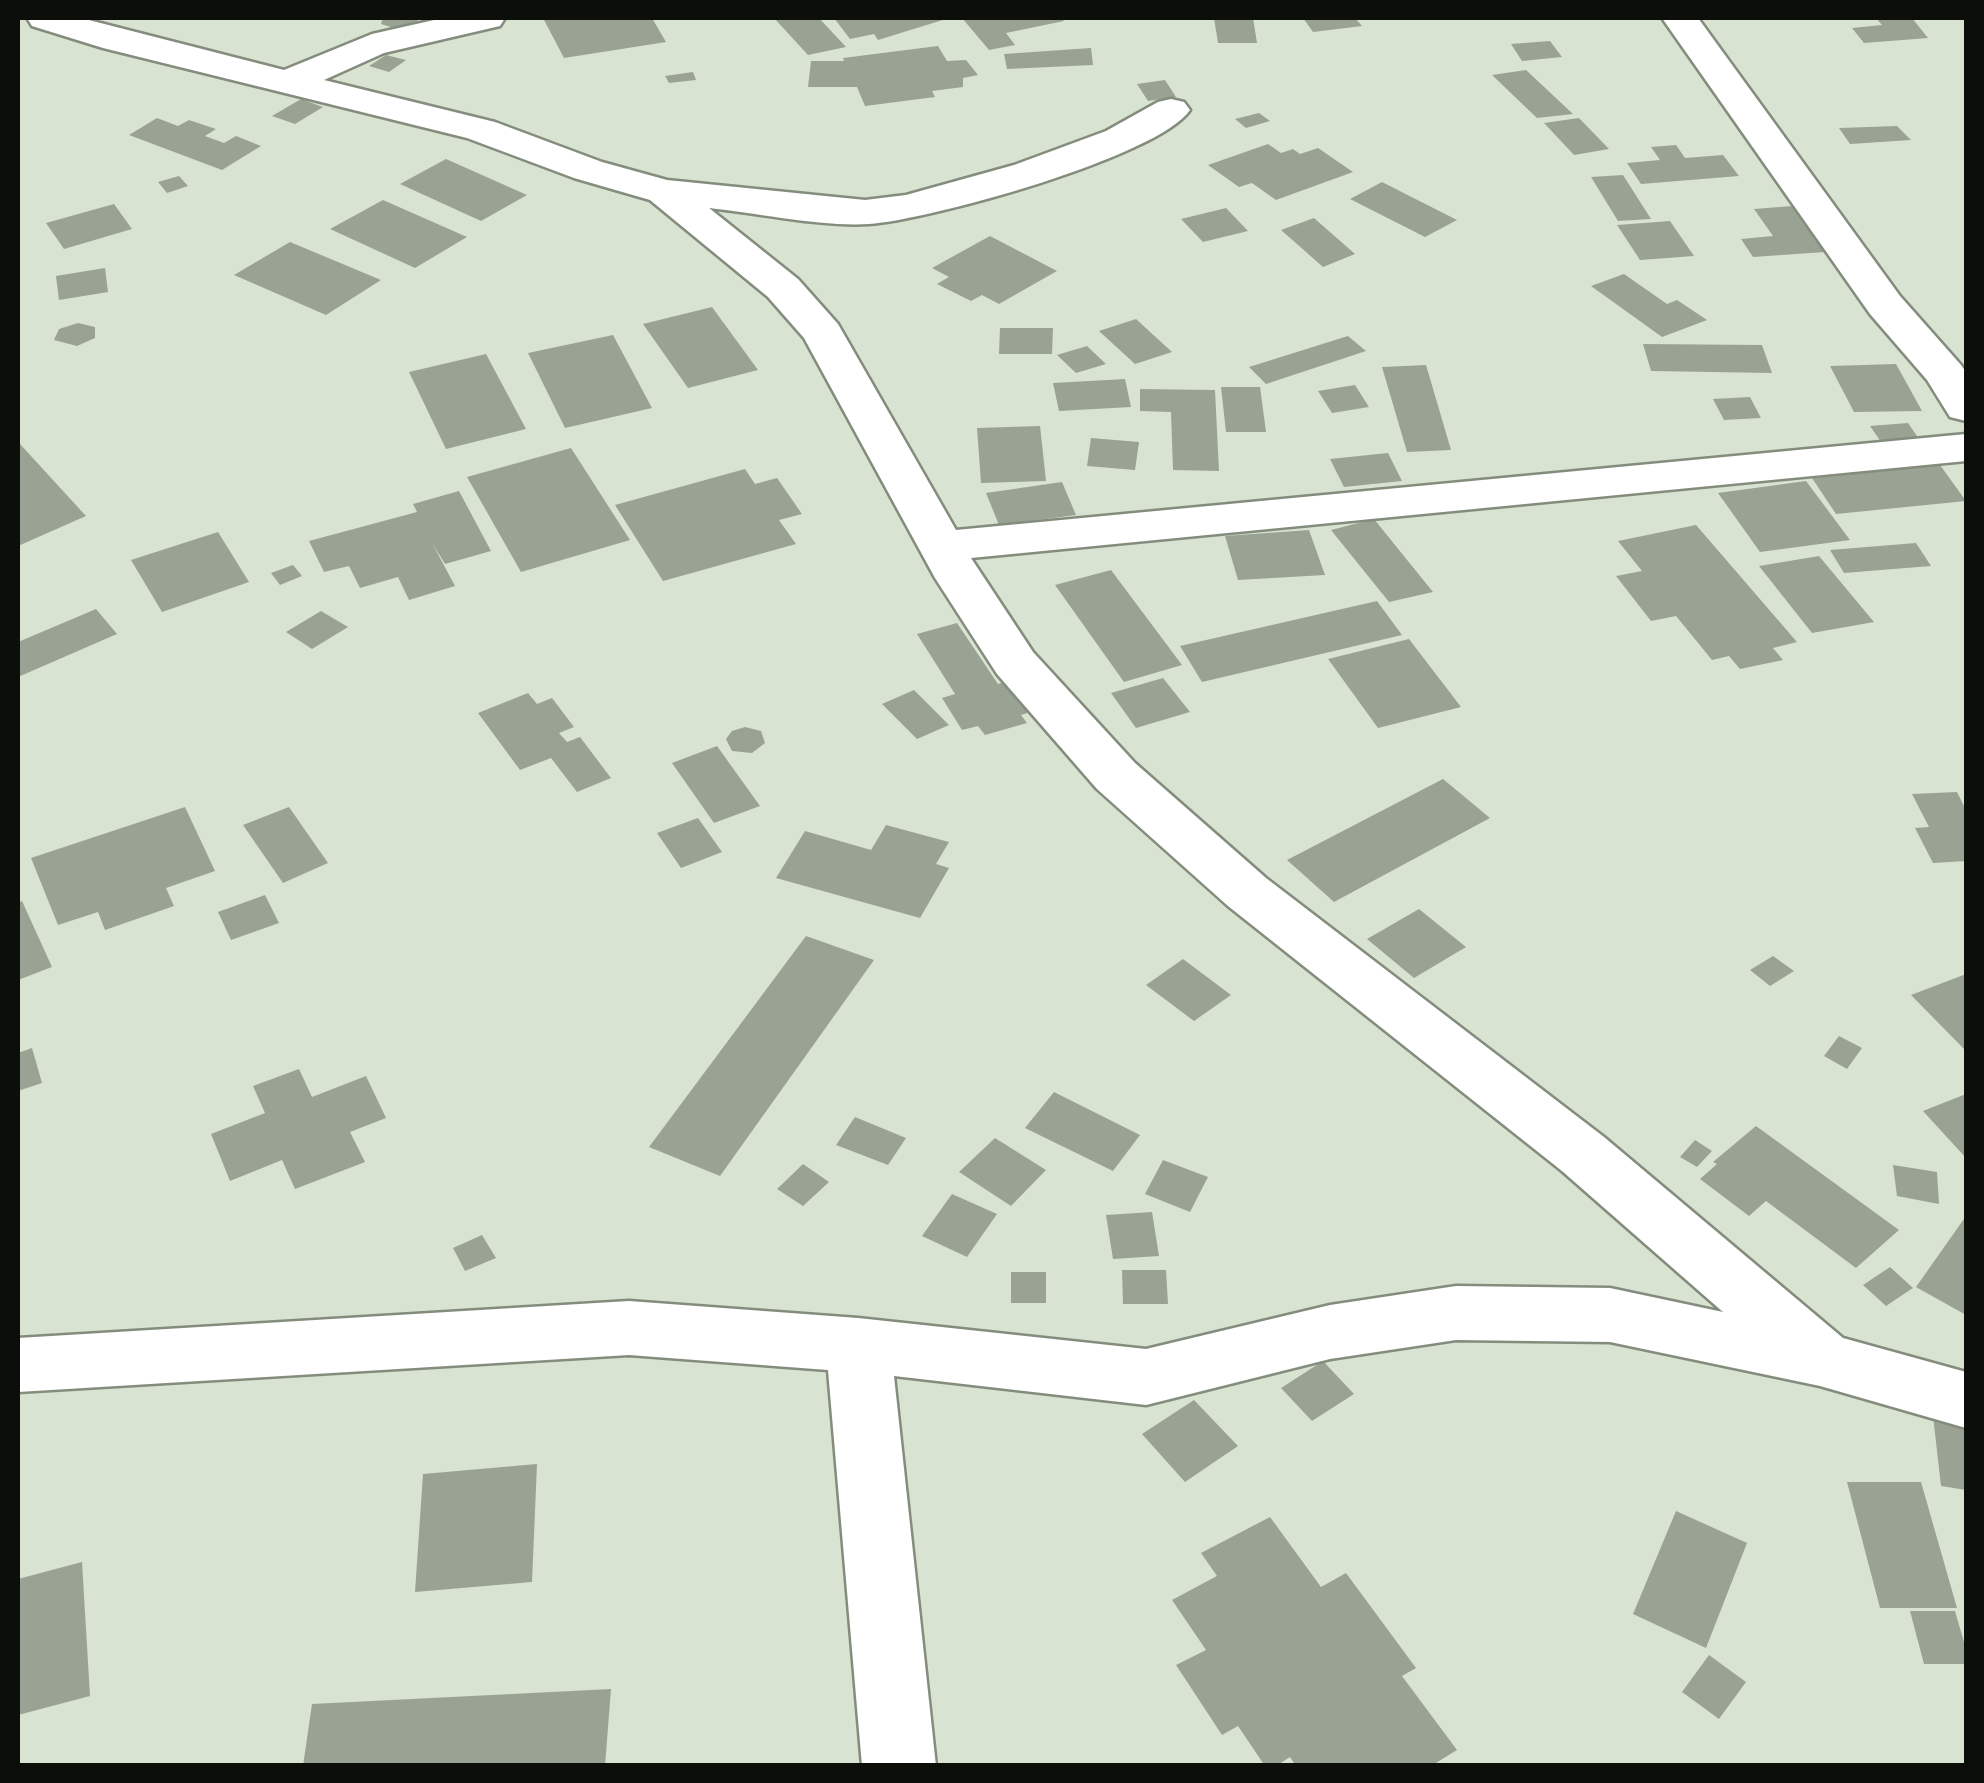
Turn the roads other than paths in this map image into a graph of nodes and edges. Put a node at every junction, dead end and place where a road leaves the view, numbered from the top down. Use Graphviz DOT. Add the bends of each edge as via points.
graph roads {
  1 [pos="45,18"];
  2 [pos="487,18"];
  3 [pos="1680,18"];
  4 [pos="290,81"];
  5 [pos="1172,110"];
  6 [pos="664,192"];
  7 [pos="1966,408"];
  8 [pos="1966,447"];
  9 [pos="942,546"];
  10 [pos="858,1345"];
  11 [pos="1823,1360"];
  12 [pos="18,1365"];
  13 [pos="1966,1400"];
  14 [pos="899,1766"];
  1 -- 4 [label="street"];
  2 -- 4 [label="street" via="372,45"];
  3 -- 7 [label="street"];
  4 -- 6 [label="street" via="480,130"];
  5 -- 6 [label="street" via="1120,139 909,207 865,212"];
  6 -- 9 [label="street" via="783,288 823,333"];
  8 -- 9 [label="street"];
  9 -- 11 [label="street" via="1015,663 1116,776 1247,892 1583,1154"];
  10 -- 11 [label="street" via="1146,1377 1330,1332 1456,1312 1610,1314"];
  10 -- 12 [label="street" via="629,1328"];
  10 -- 14 [label="street"];
  11 -- 13 [label="street"];
}
